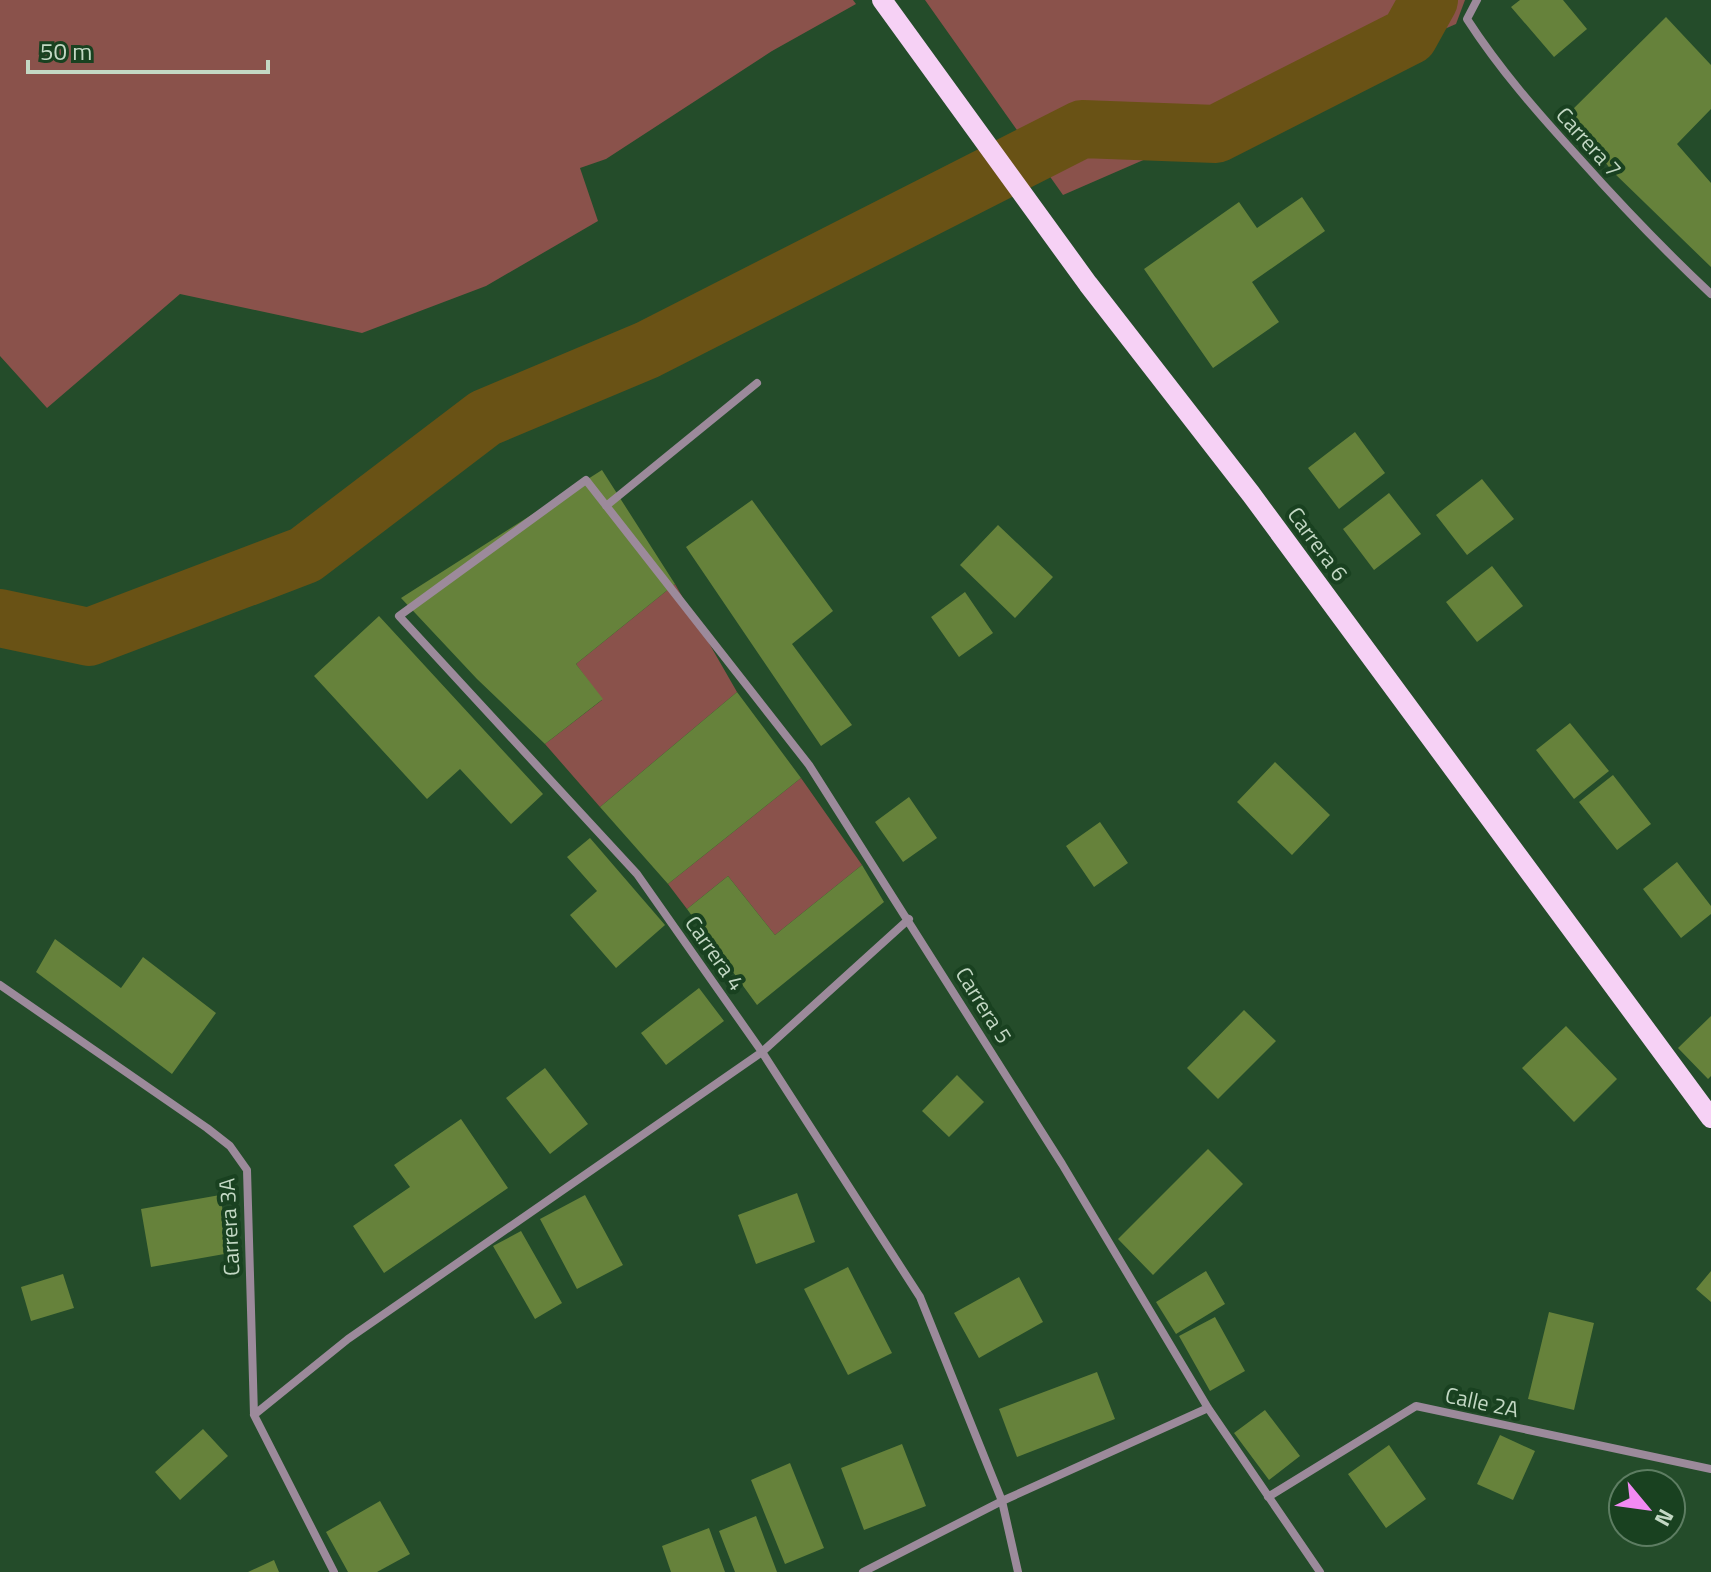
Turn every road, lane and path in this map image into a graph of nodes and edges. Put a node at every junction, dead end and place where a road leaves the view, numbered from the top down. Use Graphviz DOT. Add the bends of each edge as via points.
graph roads {
  1 [pos="882,0"];
  2 [pos="1477,0"];
  3 [pos="1711,294"];
  4 [pos="757,383"];
  5 [pos="586,480"];
  6 [pos="606,506"];
  7 [pos="909,919"];
  8 [pos="0,985"];
  9 [pos="762,1052"];
  10 [pos="1711,1118"];
  11 [pos="1208,1408"];
  12 [pos="254,1415"];
  13 [pos="1711,1469"];
  14 [pos="1268,1497"];
  15 [pos="1002,1501"];
  16 [pos="334,1572"];
  17 [pos="863,1572"];
  18 [pos="1018,1572"];
  19 [pos="1320,1572"];
  1 -- 10 [label="main road, Carrera 6"];
  2 -- 3 [label="street, Carrera 7" via="1467,19 1491,56 1653,239"];
  4 -- 6 [label="street"];
  5 -- 6 [label="street, Carrera 5"];
  5 -- 9 [label="street, Carrera 4" via="399,616 637,874"];
  6 -- 7 [label="street, Carrera 5" via="809,765"];
  7 -- 9 [label="street"];
  7 -- 11 [label="street, Carrera 5"];
  8 -- 12 [label="street, Carrera 3A" via="207,1128 230,1146 247,1170"];
  9 -- 12 [label="street" via="348,1339"];
  9 -- 15 [label="street, Carrera 4" via="920,1297"];
  11 -- 14 [label="street, Carrera 5"];
  11 -- 15 [label="street"];
  12 -- 16 [label="street, Carrera 3A"];
  13 -- 14 [label="street, Calle 2A" via="1416,1406"];
  14 -- 19 [label="street, Carrera 5"];
  15 -- 17 [label="street"];
  15 -- 18 [label="street, Carrera 4"];
}
